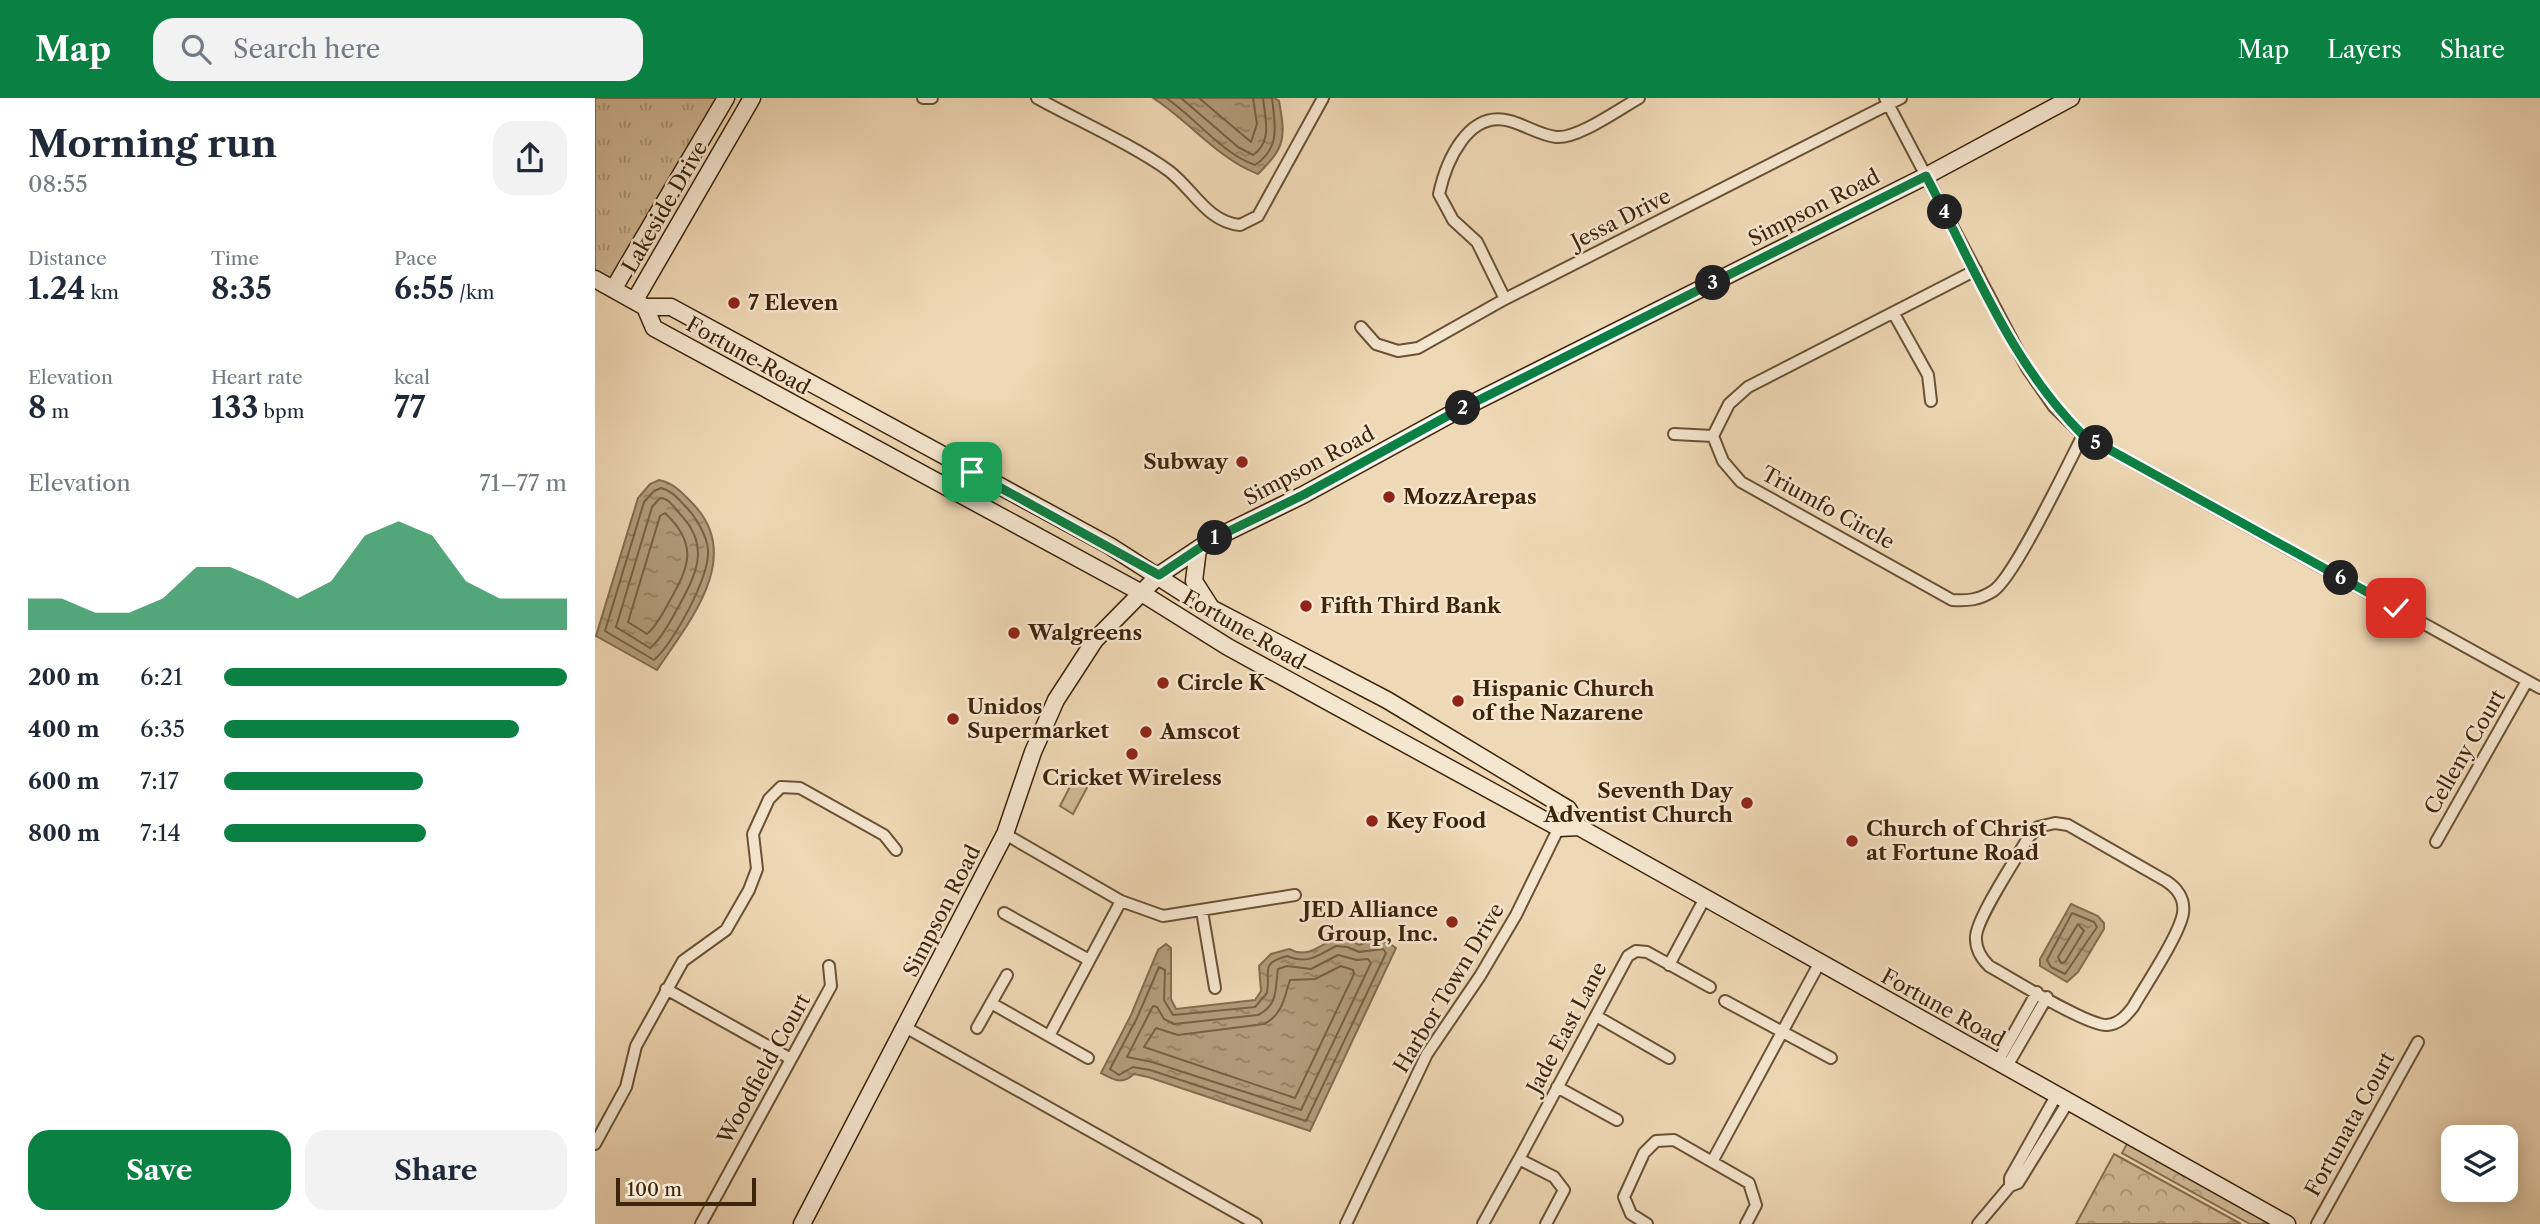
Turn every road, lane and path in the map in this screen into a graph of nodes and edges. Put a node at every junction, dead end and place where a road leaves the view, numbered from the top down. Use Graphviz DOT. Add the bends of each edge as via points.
graph roads {
  1 [pos="726,98"];
  2 [pos="752,98"];
  3 [pos="923,98"];
  4 [pos="932,98"];
  5 [pos="1037,98"];
  6 [pos="1323,98"];
  7 [pos="1639,98"];
  8 [pos="1901,98"];
  9 [pos="2071,98"];
  10 [pos="1887,102"];
  11 [pos="1926,176"];
  12 [pos="1976,270"];
  13 [pos="595,279"];
  14 [pos="614,288"];
  15 [pos="1505,299"];
  16 [pos="640,304"];
  17 [pos="1894,314"];
  18 [pos="1361,327"];
  19 [pos="1931,401"];
  20 [pos="1674,435"];
  21 [pos="2083,435"];
  22 [pos="1713,436"];
  23 [pos="1198,549"];
  24 [pos="1159,575"];
  25 [pos="1140,592"];
  26 [pos="1211,608"];
  27 [pos="2527,681"];
  28 [pos="2540,688"];
  29 [pos="1568,810"];
  30 [pos="1579,827"];
  31 [pos="1559,828"];
  32 [pos="1005,834"];
  33 [pos="2436,842"];
  34 [pos="896,850"];
  35 [pos="1295,895"];
  36 [pos="1706,896"];
  37 [pos="1121,901"];
  38 [pos="1202,911"];
  39 [pos="1005,914"];
  40 [pos="1089,960"];
  41 [pos="1820,962"];
  42 [pos="1669,965"];
  43 [pos="829,966"];
  44 [pos="1007,975"];
  45 [pos="1710,987"];
  46 [pos="1215,988"];
  47 [pos="666,989"];
  48 [pos="2042,995"];
  49 [pos="1725,1001"];
  50 [pos="991,1003"];
  51 [pos="1596,1016"];
  52 [pos="905,1027"];
  53 [pos="977,1028"];
  54 [pos="1782,1031"];
  55 [pos="1049,1036"];
  56 [pos="2418,1042"];
  57 [pos="1088,1058"];
  58 [pos="1669,1058"];
  59 [pos="1831,1058"];
  60 [pos="791,1059"];
  61 [pos="2002,1065"];
  62 [pos="1557,1087"];
  63 [pos="2062,1099"];
  64 [pos="1617,1120"];
  65 [pos="595,1144"];
  66 [pos="1519,1159"];
  67 [pos="1713,1160"];
  68 [pos="701,1224"];
  69 [pos="802,1224"];
  70 [pos="1256,1224"];
  71 [pos="1346,1224"];
  72 [pos="1483,1224"];
  73 [pos="1546,1224"];
  74 [pos="1647,1224"];
  75 [pos="1746,1224"];
  76 [pos="1978,1224"];
  77 [pos="2287,1224"];
  78 [pos="2317,1224"];
  1 -- 14 [label="main road, Lakeside Drive"];
  2 -- 16 [label="main road, Lakeside Drive"];
  3 -- 4 [label="street"];
  5 -- 6 [label="street" via="1167,170 1204,208 1240,225 1258,216"];
  7 -- 15 [label="street" via="1579,132 1557,137 1506,120 1478,124 1461,140 1445,168 1439,194 1453,220 1477,242"];
  8 -- 10 [label="street, Jessa Drive"];
  9 -- 11 [label="main road, Simpson Road"];
  10 -- 11 [label="street"];
  10 -- 15 [label="street, Jessa Drive"];
  11 -- 12 [label="street"];
  11 -- 23 [label="main road, Simpson Road" via="1453,413"];
  12 -- 17 [label="street"];
  12 -- 21 [label="street" via="2027,368 2054,407"];
  13 -- 14 [label="main road, Fortune Road"];
  14 -- 16 [label="main road, Fortune Road"];
  15 -- 18 [label="street, Jessa Drive" via="1417,348 1398,351 1376,344"];
  16 -- 24 [label="main road, Fortune Road" via="671,307"];
  16 -- 25 [label="main road, Fortune Road" via="654,328"];
  17 -- 19 [label="street" via="1928,375"];
  17 -- 22 [label="street" via="1748,387 1729,404"];
  20 -- 22 [label="street"];
  21 -- 22 [label="street, Triumfo Circle" via="2018,557 1996,590 1973,601 1952,600 1741,482 1723,461"];
  21 -- 27 [label="street"];
  23 -- 24 [label="main road, Simpson Road"];
  23 -- 26 [label="main road" via="1194,581"];
  24 -- 25 [label="main road, Simpson Road"];
  24 -- 26 [label="main road, Fortune Road"];
  25 -- 31 [label="main road, Fortune Road" via="1228,647"];
  25 -- 32 [label="main road, Simpson Road" via="1095,640 1056,700"];
  26 -- 29 [label="main road, Fortune Road" via="1420,719"];
  27 -- 28 [label="street"];
  27 -- 33 [label="street, Celleny Court"];
  29 -- 30 [label="main road, Fortune Road"];
  29 -- 31 [label="street, Harbor Town Drive"];
  30 -- 31 [label="main road"];
  30 -- 36 [label="main road, Fortune Road"];
  31 -- 71 [label="street, Harbor Town Drive" via="1516,915 1427,1054"];
  32 -- 37 [label="street"];
  32 -- 52 [label="main road, Simpson Road"];
  34 -- 47 [label="street" via="884,835 800,788 781,787 755,826 752,843 757,869 749,890 726,930 688,955"];
  35 -- 38 [label="street"];
  36 -- 41 [label="main road, Fortune Road"];
  36 -- 42 [label="street"];
  37 -- 38 [label="street" via="1163,916"];
  37 -- 40 [label="street"];
  38 -- 46 [label="street"];
  39 -- 40 [label="street"];
  40 -- 55 [label="street"];
  41 -- 54 [label="street"];
  41 -- 61 [label="main road, Fortune Road"];
  42 -- 45 [label="street, Jade East Lane"];
  42 -- 51 [label="street, Jade East Lane" via="1636,951 1628,957"];
  43 -- 60 [label="street, Woodfield Court" via="831,986"];
  44 -- 50 [label="street"];
  47 -- 60 [label="street"];
  47 -- 65 [label="street" via="636,1046 626,1087"];
  48 -- 48 [label="street" via="1985,961 1978,951 1976,933 2028,838 2038,827 2055,823 2068,825 2174,886 2183,913 2122,1020 2093,1023"];
  48 -- 61 [label="street"];
  49 -- 54 [label="street"];
  50 -- 53 [label="street"];
  50 -- 55 [label="street"];
  51 -- 58 [label="street"];
  51 -- 62 [label="street, Jade East Lane"];
  52 -- 69 [label="main road, Simpson Road"];
  52 -- 70 [label="street"];
  54 -- 59 [label="street"];
  54 -- 67 [label="street"];
  55 -- 57 [label="street"];
  56 -- 78 [label="street, Fortunata Court"];
  60 -- 68 [label="street, Woodfield Court"];
  61 -- 63 [label="main road, Fortune Road"];
  62 -- 64 [label="street"];
  62 -- 66 [label="street, Jade East Lane"];
  63 -- 76 [label="street" via="2010,1178 2010,1186"];
  63 -- 77 [label="main road, Fortune Road"];
  66 -- 72 [label="street, Jade East Lane"];
  66 -- 73 [label="street" via="1555,1177 1563,1190"];
  67 -- 74 [label="street" via="1674,1140 1656,1141 1644,1153 1624,1197 1631,1214"];
  67 -- 75 [label="street" via="1749,1183 1756,1205"];
}
